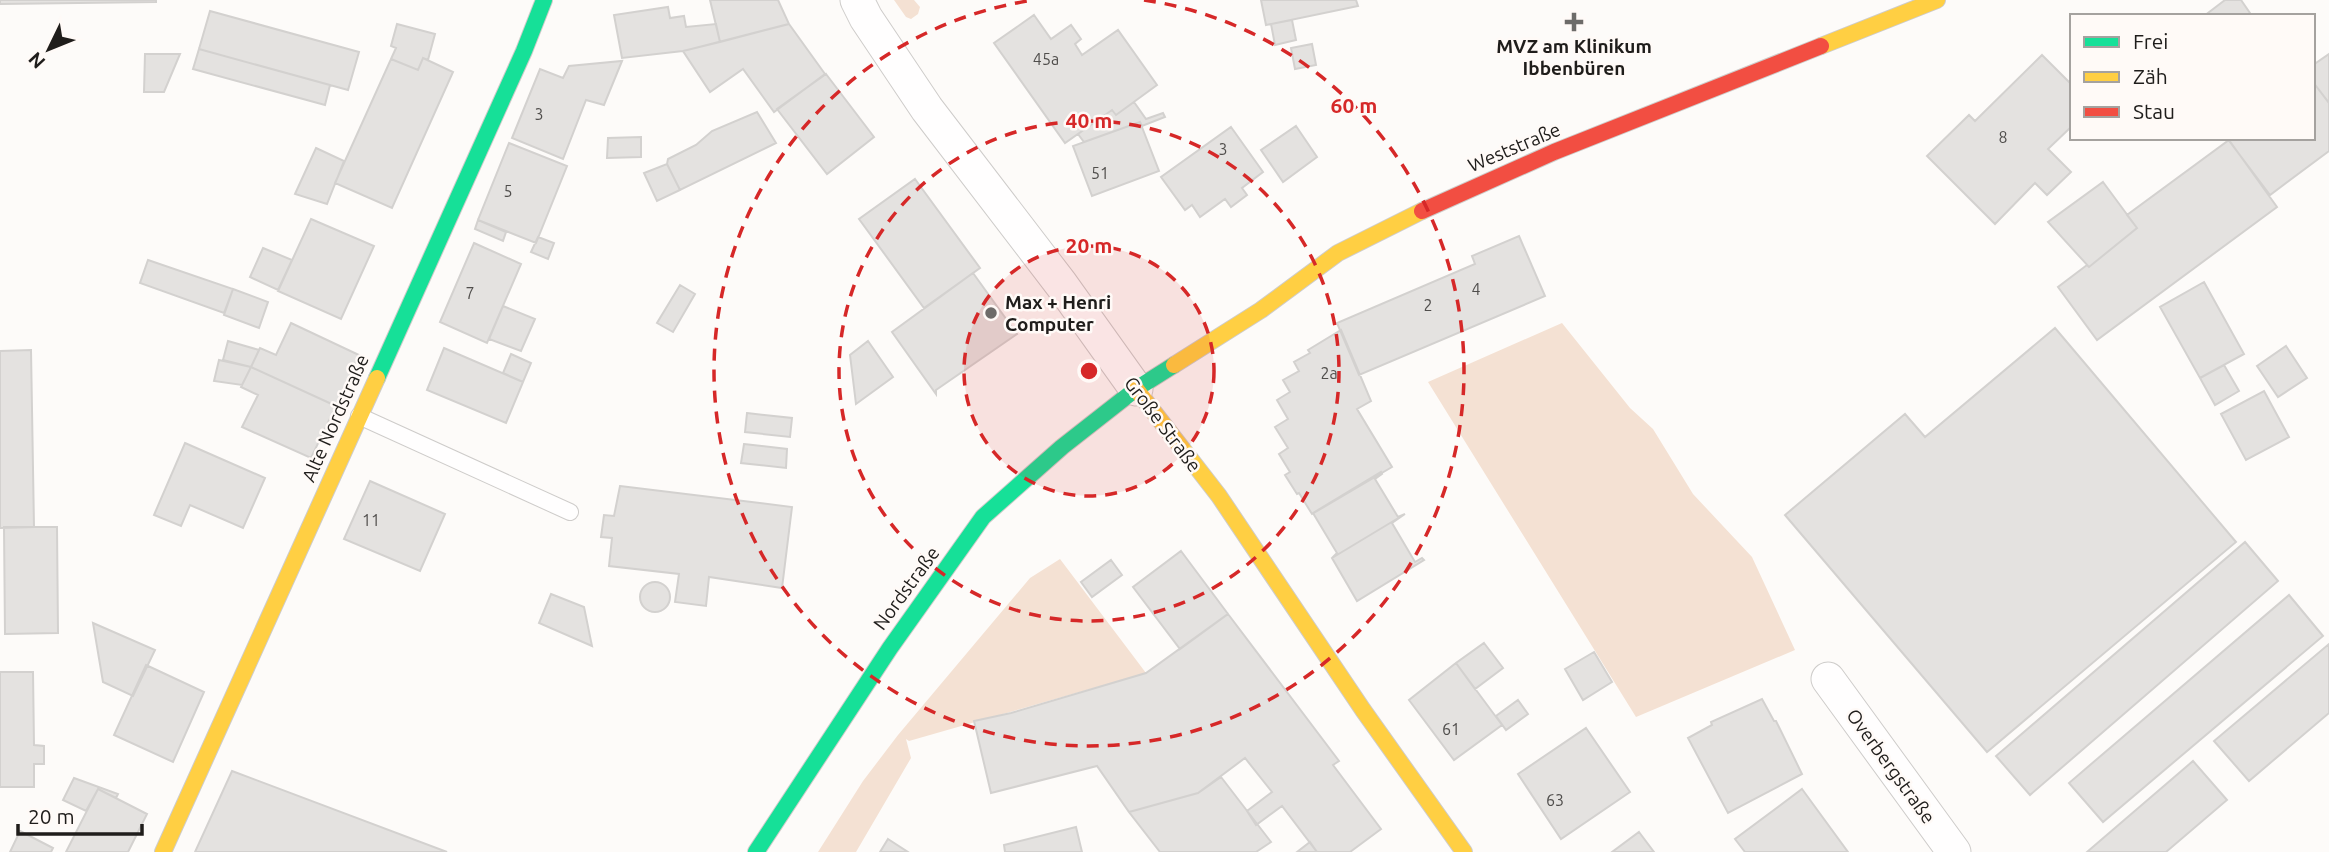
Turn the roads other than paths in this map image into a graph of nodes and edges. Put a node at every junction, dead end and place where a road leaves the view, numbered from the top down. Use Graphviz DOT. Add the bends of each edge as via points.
graph roads {
  1 [pos="544,0"];
  2 [pos="857,0"];
  3 [pos="1937,0"];
  4 [pos="1136,389"];
  5 [pos="359,416"];
  6 [pos="570,512"];
  7 [pos="1828,679"];
  8 [pos="163,852"];
  9 [pos="756,852"];
  10 [pos="1464,852"];
  11 [pos="1954,852"];
  1 -- 5 [label="street, Alte Nordstraße"];
  2 -- 4 [label="street, Große Straße" via="927,109"];
  3 -- 4 [label="street, Weststraße" via="1554,152 1399,221 1338,253 1261,310"];
  4 -- 9 [label="street, Nordstraße" via="983,517 890,648"];
  4 -- 10 [label="street, Große Straße" via="1219,496"];
  5 -- 6 [label="lane"];
  5 -- 8 [label="street, Alte Nordstraße"];
  7 -- 11 [label="street, Overbergstraße"];
}
